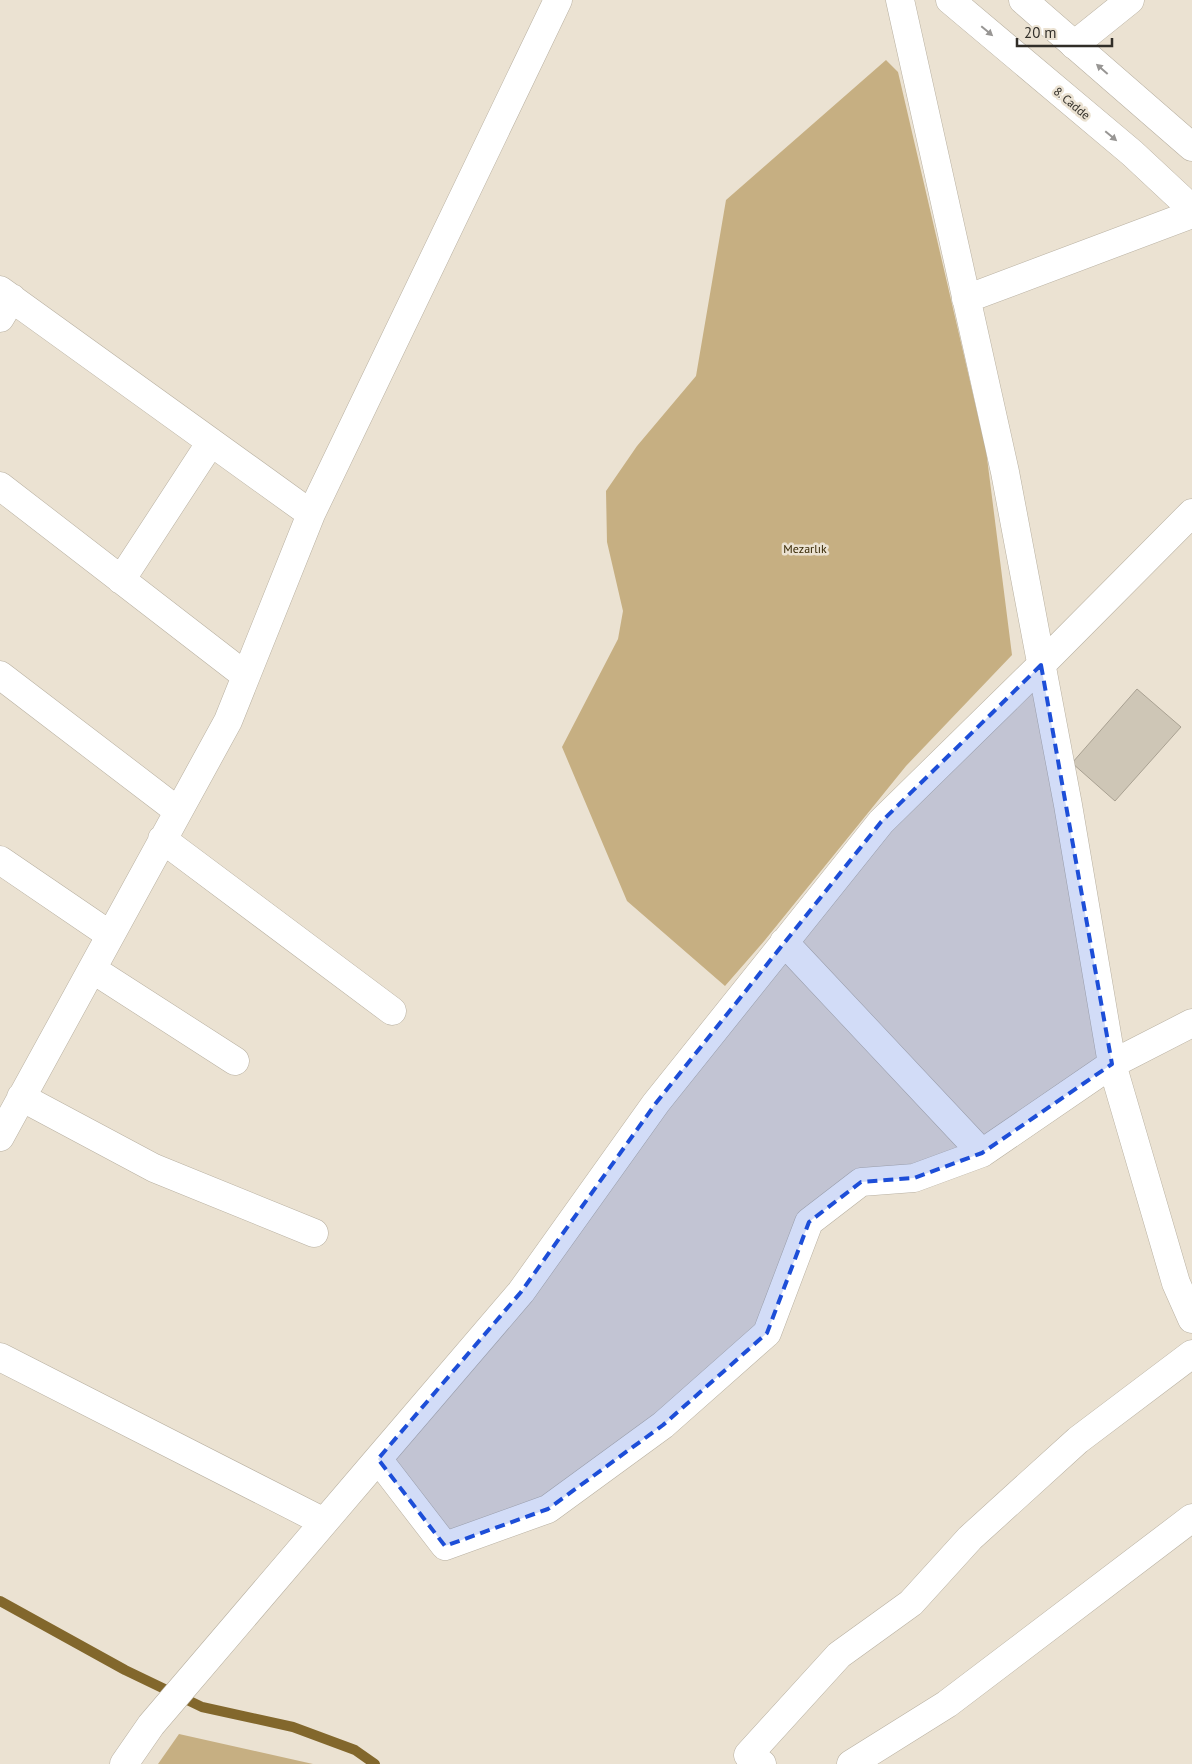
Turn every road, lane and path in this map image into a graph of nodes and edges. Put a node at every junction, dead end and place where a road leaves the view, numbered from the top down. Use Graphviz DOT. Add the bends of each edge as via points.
graph roads {
  1 [pos="558,0"];
  2 [pos="900,0"];
  3 [pos="950,0"];
  4 [pos="1023,0"];
  5 [pos="1130,0"];
  6 [pos="1074,45"];
  7 [pos="1192,147"];
  8 [pos="1192,209"];
  9 [pos="1192,214"];
  10 [pos="966,299"];
  11 [pos="4,302"];
  12 [pos="211,442"];
  13 [pos="0,486"];
  14 [pos="1192,513"];
  15 [pos="312,514"];
  16 [pos="121,580"];
  17 [pos="1041,665"];
  18 [pos="0,675"];
  19 [pos="246,676"];
  20 [pos="178,811"];
  21 [pos="162,839"];
  22 [pos="0,860"];
  23 [pos="110,935"];
  24 [pos="784,942"];
  25 [pos="92,969"];
  26 [pos="392,1011"];
  27 [pos="1192,1023"];
  28 [pos="235,1061"];
  29 [pos="1112,1064"];
  30 [pos="22,1097"];
  31 [pos="0,1137"];
  32 [pos="982,1153"];
  33 [pos="314,1233"];
  34 [pos="1192,1319"];
  35 [pos="1192,1354"];
  36 [pos="0,1356"];
  37 [pos="378,1459"];
  38 [pos="1192,1518"];
  39 [pos="324,1522"];
  40 [pos="124,1764"];
  41 [pos="762,1764"];
  42 [pos="850,1764"];
  1 -- 15 [label="street"];
  2 -- 10 [label="street"];
  3 -- 8 [label="street, 8. Cadde, one-way"];
  4 -- 6 [label="street"];
  5 -- 6 [label="street"];
  7 -- 6 [label="street, one-way"];
  9 -- 10 [label="street"];
  10 -- 17 [label="street" via="1005,472"];
  11 -- 12 [label="street"];
  12 -- 15 [label="street"];
  12 -- 16 [label="street"];
  13 -- 16 [label="street"];
  14 -- 17 [label="street"];
  15 -- 19 [label="street"];
  16 -- 19 [label="street"];
  17 -- 24 [label="street" via="881,822"];
  17 -- 29 [label="street"];
  18 -- 20 [label="street"];
  19 -- 20 [label="street" via="228,721"];
  20 -- 21 [label="street"];
  21 -- 23 [label="street"];
  21 -- 26 [label="street"];
  22 -- 23 [label="street"];
  23 -- 25 [label="street"];
  24 -- 32 [label="street"];
  24 -- 37 [label="street" via="656,1103 521,1292"];
  25 -- 28 [label="street"];
  25 -- 30 [label="street"];
  27 -- 29 [label="street"];
  29 -- 32 [label="street"];
  29 -- 34 [label="street" via="1176,1283"];
  30 -- 31 [label="street"];
  30 -- 33 [label="street" via="154,1168"];
  32 -- 37 [label="street" via="914,1178 861,1182 809,1222 767,1334 663,1425 548,1509 445,1546"];
  35 -- 41 [label="street" via="1078,1440 970,1538 911,1604 839,1655 748,1755"];
  36 -- 39 [label="street"];
  37 -- 39 [label="street"];
  38 -- 42 [label="street" via="947,1704"];
  39 -- 40 [label="street" via="162,1711"];
}
